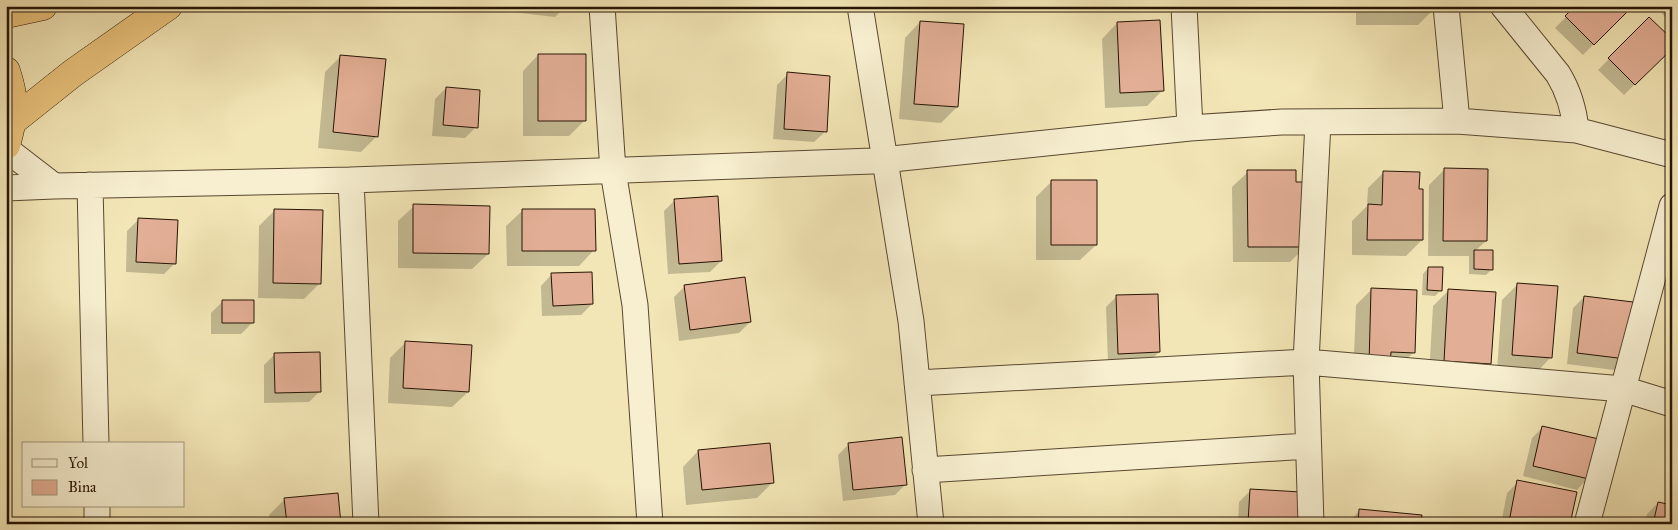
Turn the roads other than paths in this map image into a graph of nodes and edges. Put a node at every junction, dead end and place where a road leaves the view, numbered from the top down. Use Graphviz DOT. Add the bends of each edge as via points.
graph roads {
  1 [pos="43,6"];
  2 [pos="168,6"];
  3 [pos="602,6"];
  4 [pos="860,6"];
  5 [pos="1184,6"];
  6 [pos="1446,6"];
  7 [pos="1503,6"];
  8 [pos="6,14"];
  9 [pos="6,71"];
  10 [pos="1456,121"];
  11 [pos="1318,122"];
  12 [pos="1190,128"];
  13 [pos="1576,130"];
  14 [pos="10,133"];
  15 [pos="6,149"];
  16 [pos="1672,155"];
  17 [pos="885,161"];
  18 [pos="613,171"];
  19 [pos="351,180"];
  20 [pos="90,185"];
  21 [pos="54,186"];
  22 [pos="6,188"];
  23 [pos="1672,206"];
  24 [pos="1306,362"];
  25 [pos="917,383"];
  26 [pos="1623,389"];
  27 [pos="1672,404"];
  28 [pos="96,442"];
  29 [pos="1308,446"];
  30 [pos="926,470"];
  31 [pos="97,508"];
  32 [pos="98,524"];
  33 [pos="366,524"];
  34 [pos="650,524"];
  35 [pos="931,524"];
  36 [pos="1311,524"];
  37 [pos="1587,524"];
  1 -- 8 [label="highway"];
  2 -- 14 [label="highway" via="73,72"];
  3 -- 18 [label="street"];
  4 -- 17 [label="street"];
  5 -- 12 [label="street"];
  6 -- 10 [label="street"];
  7 -- 13 [label="street" via="1565,85 1574,111"];
  9 -- 14 [label="highway" via="13,92"];
  10 -- 11 [label="street"];
  10 -- 13 [label="street"];
  11 -- 12 [label="street"];
  11 -- 24 [label="street"];
  12 -- 17 [label="street"];
  13 -- 16 [label="street"];
  15 -- 21 [label="street"];
  17 -- 18 [label="street"];
  17 -- 25 [label="street" via="911,321"];
  18 -- 19 [label="street"];
  18 -- 34 [label="street" via="635,305"];
  19 -- 20 [label="street"];
  19 -- 33 [label="street"];
  20 -- 21 [label="street"];
  20 -- 28 [label="street"];
  21 -- 22 [label="street"];
  23 -- 26 [label="street"];
  24 -- 25 [label="street"];
  24 -- 26 [label="street"];
  24 -- 29 [label="street"];
  25 -- 30 [label="street"];
  26 -- 27 [label="street"];
  26 -- 37 [label="street"];
  29 -- 30 [label="street"];
  29 -- 36 [label="street"];
  30 -- 35 [label="street"];
  31 -- 32 [label="street"];
}
